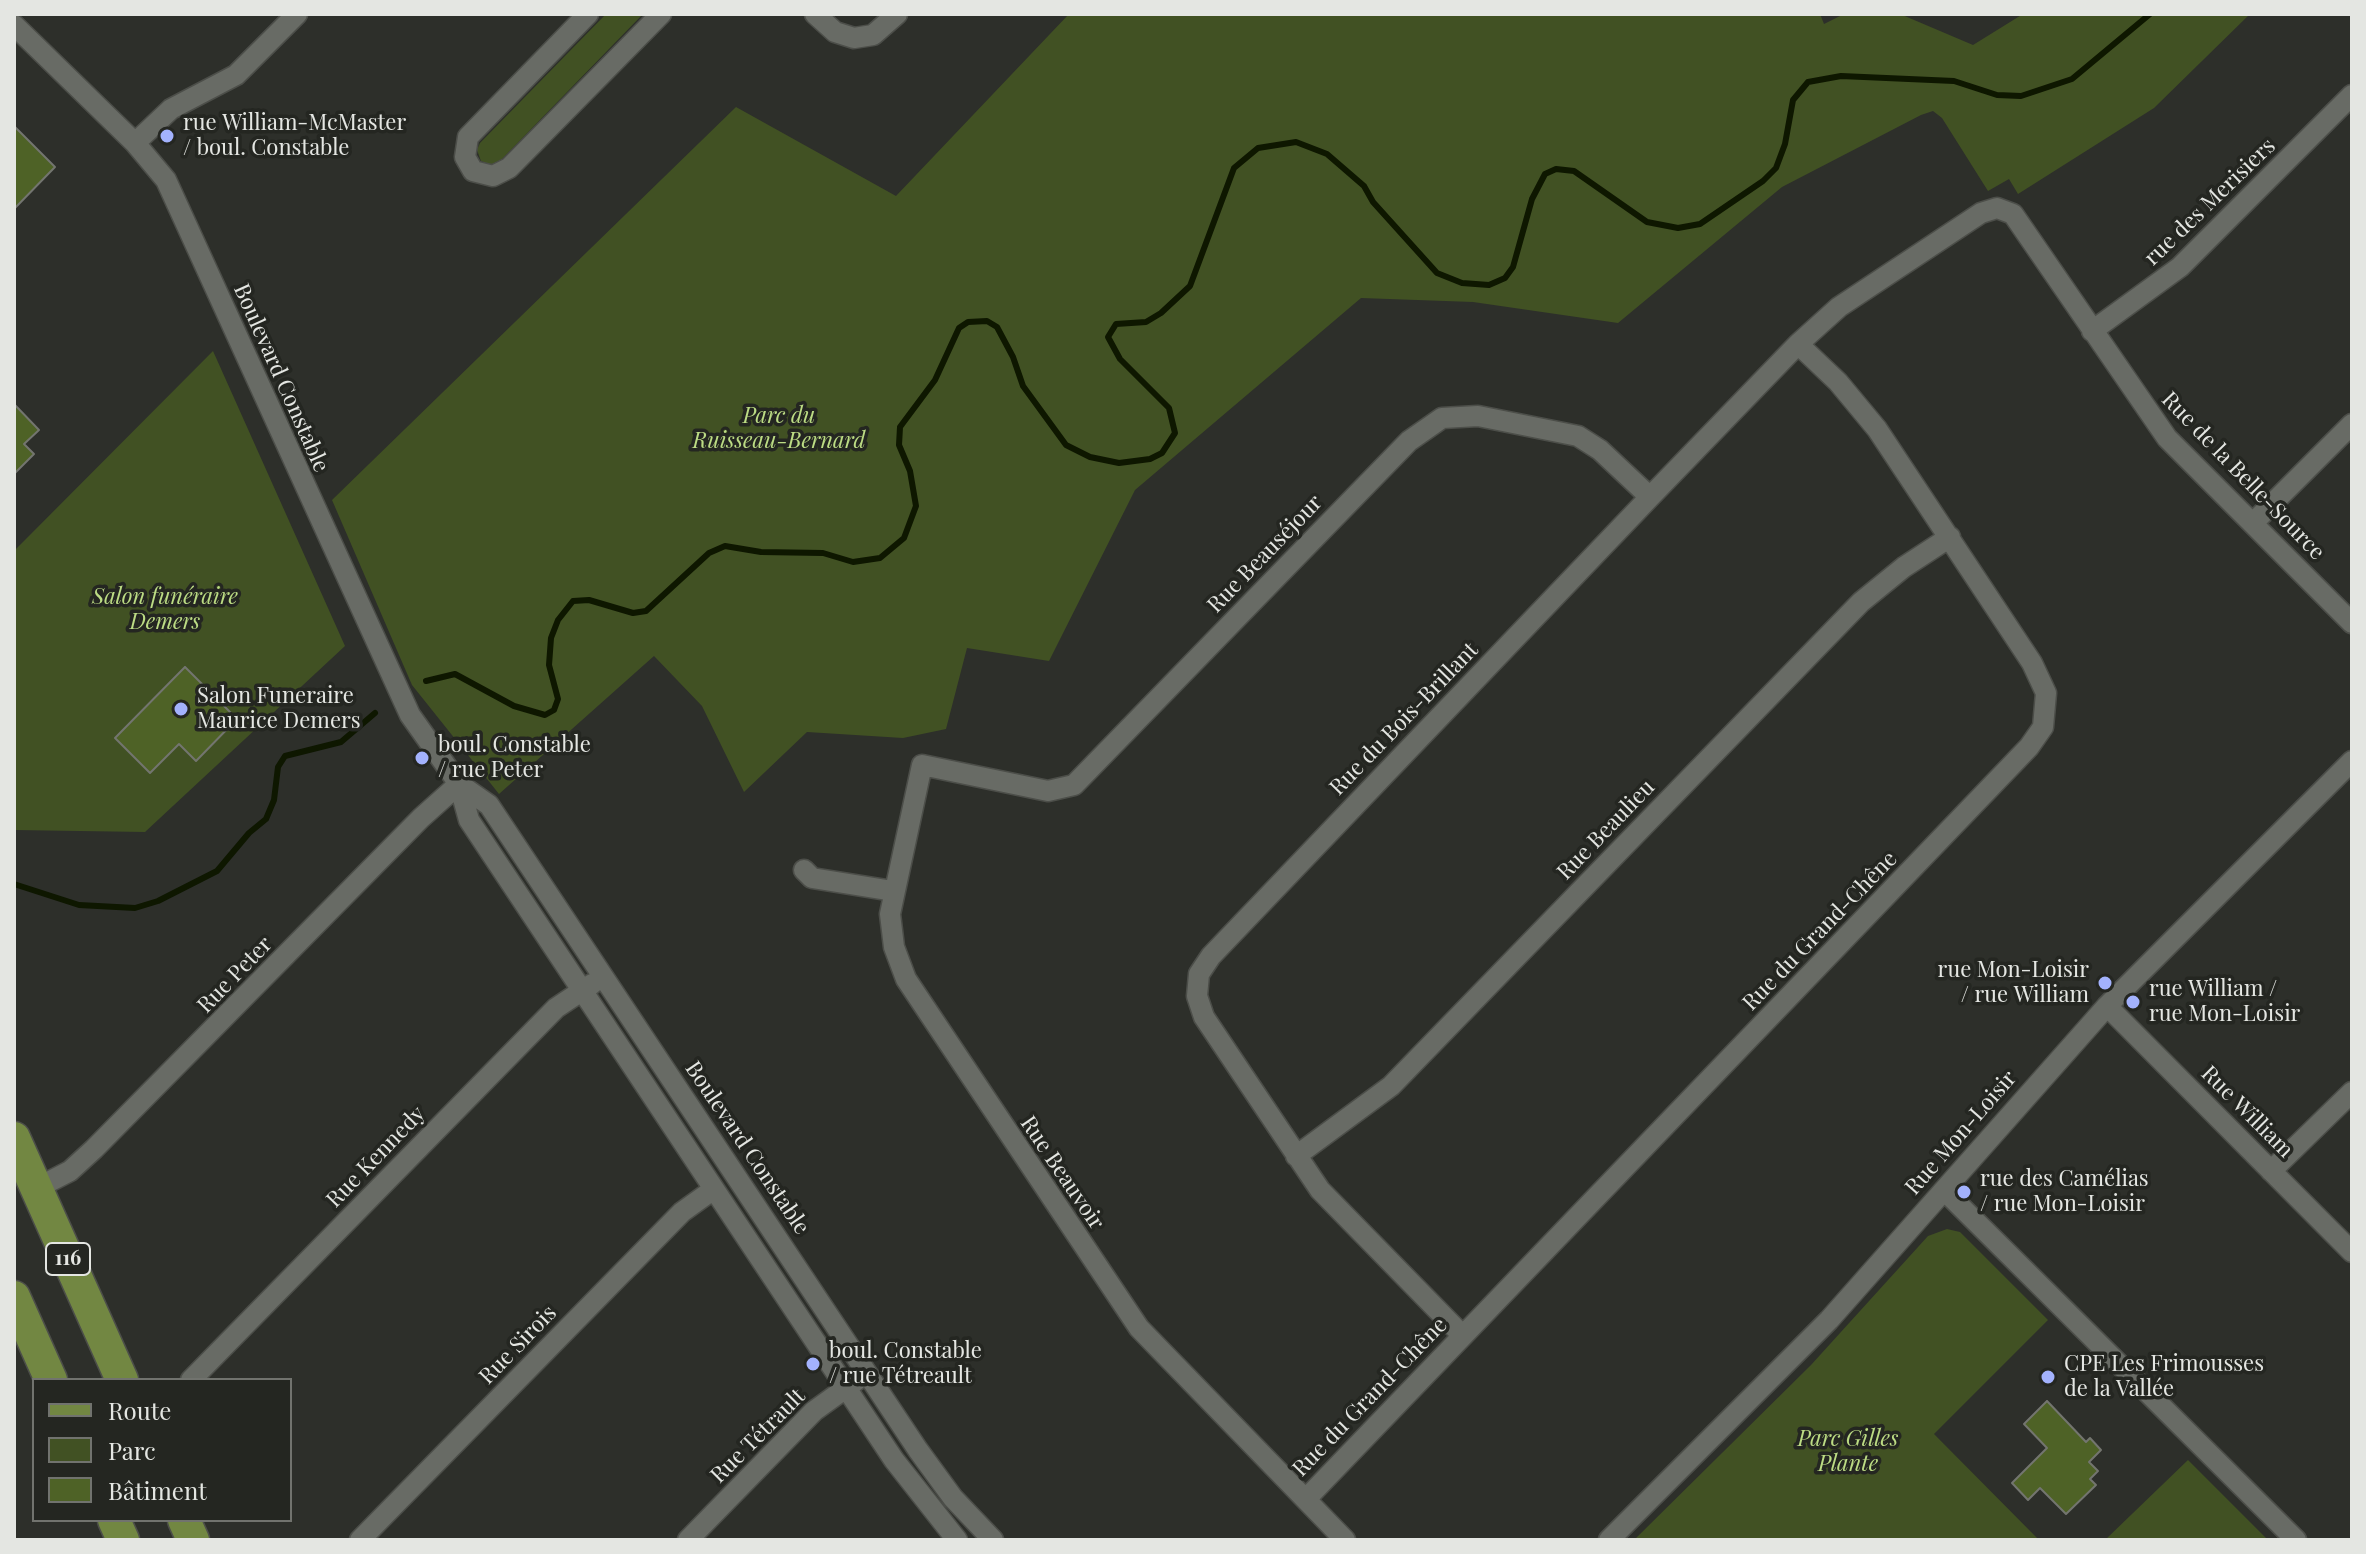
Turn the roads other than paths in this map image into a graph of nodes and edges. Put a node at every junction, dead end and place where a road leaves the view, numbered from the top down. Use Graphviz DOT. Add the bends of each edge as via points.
graph roads {
  1 [pos="297,14"];
  2 [pos="588,14"];
  3 [pos="661,14"];
  4 [pos="815,14"];
  5 [pos="897,14"];
  6 [pos="14,25"];
  7 [pos="2352,95"];
  8 [pos="135,143"];
  9 [pos="1993,209"];
  10 [pos="2092,331"];
  11 [pos="1798,344"];
  12 [pos="2352,424"];
  13 [pos="1650,497"];
  14 [pos="2253,523"];
  15 [pos="1950,537"];
  16 [pos="2352,623"];
  17 [pos="2352,761"];
  18 [pos="922,765"];
  19 [pos="459,784"];
  20 [pos="804,870"];
  21 [pos="893,891"];
  22 [pos="603,977"];
  23 [pos="583,990"];
  24 [pos="2107,1006"];
  25 [pos="2352,1092"];
  26 [pos="14,1138"];
  27 [pos="1296,1156"];
  28 [pos="2271,1171"];
  29 [pos="37,1188"];
  30 [pos="714,1189"];
  31 [pos="1944,1190"];
  32 [pos="2352,1252"];
  33 [pos="14,1297"];
  34 [pos="1462,1335"];
  35 [pos="867,1374"];
  36 [pos="50,1378"];
  37 [pos="121,1378"];
  38 [pos="193,1378"];
  39 [pos="846,1388"];
  40 [pos="1306,1499"];
  41 [pos="360,1540"];
  42 [pos="688,1540"];
  43 [pos="957,1540"];
  44 [pos="993,1540"];
  45 [pos="1345,1540"];
  46 [pos="1609,1540"];
  47 [pos="2296,1540"];
  1 -- 8 [label="street" via="236,75 171,109"];
  2 -- 3 [label="street" via="468,137 465,157 473,171 493,176 509,168"];
  4 -- 5 [label="street" via="835,32 854,38 873,35"];
  6 -- 8 [label="street, Boulevard Constable"];
  7 -- 10 [label="street, rue des Merisiers" via="2180,267"];
  8 -- 19 [label="street, Boulevard Constable" via="166,180 396,689"];
  9 -- 10 [label="street, Rue de la Belle-Source" via="2017,217"];
  9 -- 11 [label="street, Rue du Bois-Brillant" via="1864,289"];
  10 -- 14 [label="street, Rue de la Belle-Source" via="2167,438"];
  11 -- 13 [label="street, Rue du Bois-Brillant"];
  11 -- 15 [label="street, Rue du Grand-Chêne" via="1860,407"];
  12 -- 14 [label="street"];
  13 -- 18 [label="street, Rue Beauséjour" via="1578,436 1478,416 1442,418 1409,441 1074,785 1048,791"];
  13 -- 27 [label="street, Rue du Bois-Brillant" via="1202,968 1197,989 1201,1010"];
  14 -- 16 [label="street, Rue de la Belle-Source"];
  15 -- 27 [label="street, Rue Beaulieu" via="1861,602 1391,1086"];
  15 -- 34 [label="street, Rue du Grand-Chêne" via="2040,678 2046,710 2035,741"];
  17 -- 24 [label="street, Rue Mon-Loisir"];
  18 -- 21 [label="street, Rue Beauvoir"];
  19 -- 22 [label="street, Boulevard Constable" via="489,805"];
  19 -- 23 [label="street, Boulevard Constable" via="469,820"];
  19 -- 29 [label="street, Rue Peter" via="85,1158"];
  20 -- 21 [label="street" via="812,878"];
  21 -- 40 [label="street, Rue Beauvoir" via="892,936 906,979 1115,1296 1152,1343"];
  22 -- 23 [label="street, Rue Kennedy"];
  22 -- 35 [label="street, Boulevard Constable"];
  23 -- 30 [label="street, Boulevard Constable"];
  23 -- 38 [label="street, Rue Kennedy" via="556,1008"];
  24 -- 28 [label="street, Rue William"];
  24 -- 31 [label="street, Rue Mon-Loisir"];
  25 -- 28 [label="street"];
  26 -- 29 [label="main road, 116"];
  27 -- 34 [label="street, Rue du Bois-Brillant" via="1342,1216"];
  28 -- 32 [label="street, Rue William"];
  29 -- 37 [label="main road, 116"];
  30 -- 39 [label="street, Boulevard Constable"];
  30 -- 41 [label="street, Rue Sirois" via="682,1212"];
  31 -- 46 [label="street, Rue Mon-Loisir" via="1829,1320"];
  31 -- 47 [label="street"];
  33 -- 36 [label="main road"];
  34 -- 40 [label="street, Rue du Grand-Chêne"];
  35 -- 39 [label="street, Rue Tétrault"];
  35 -- 44 [label="street, Boulevard Constable" via="937,1478"];
  39 -- 42 [label="street, Rue Tétrault" via="814,1411"];
  39 -- 43 [label="street, Boulevard Constable" via="927,1507"];
  40 -- 45 [label="street, Rue Beauvoir"];
}
